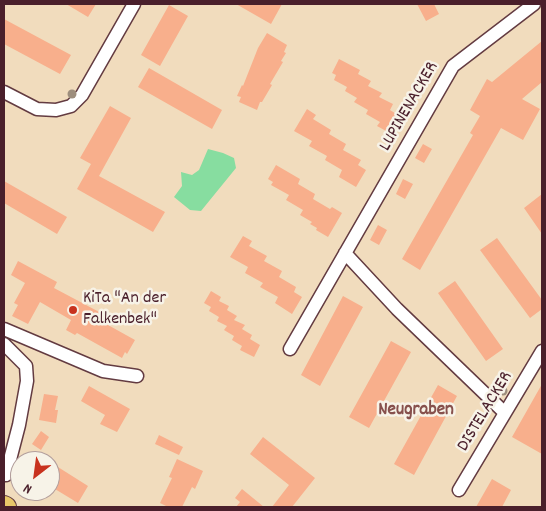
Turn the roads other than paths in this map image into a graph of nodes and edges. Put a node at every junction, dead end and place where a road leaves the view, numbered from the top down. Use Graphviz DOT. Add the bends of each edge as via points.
graph roads {
  1 [pos="134,4"];
  2 [pos="534,4"];
  3 [pos="4,92"];
  4 [pos="345,253"];
  5 [pos="4,329"];
  6 [pos="4,344"];
  7 [pos="290,349"];
  8 [pos="542,351"];
  9 [pos="137,376"];
  10 [pos="505,413"];
  11 [pos="6,475"];
  12 [pos="459,490"];
  1 -- 3 [label="street" via="82,95 71,106 56,110 37,109"];
  2 -- 4 [label="street, LUPINENACKER" via="453,66"];
  4 -- 7 [label="street, LUPINENACKER"];
  4 -- 10 [label="street" via="403,315"];
  5 -- 9 [label="street" via="103,371"];
  6 -- 11 [label="street" via="26,366 27,380"];
  8 -- 10 [label="street, DISTELACKER"];
  10 -- 12 [label="street, DISTELACKER"];
}
